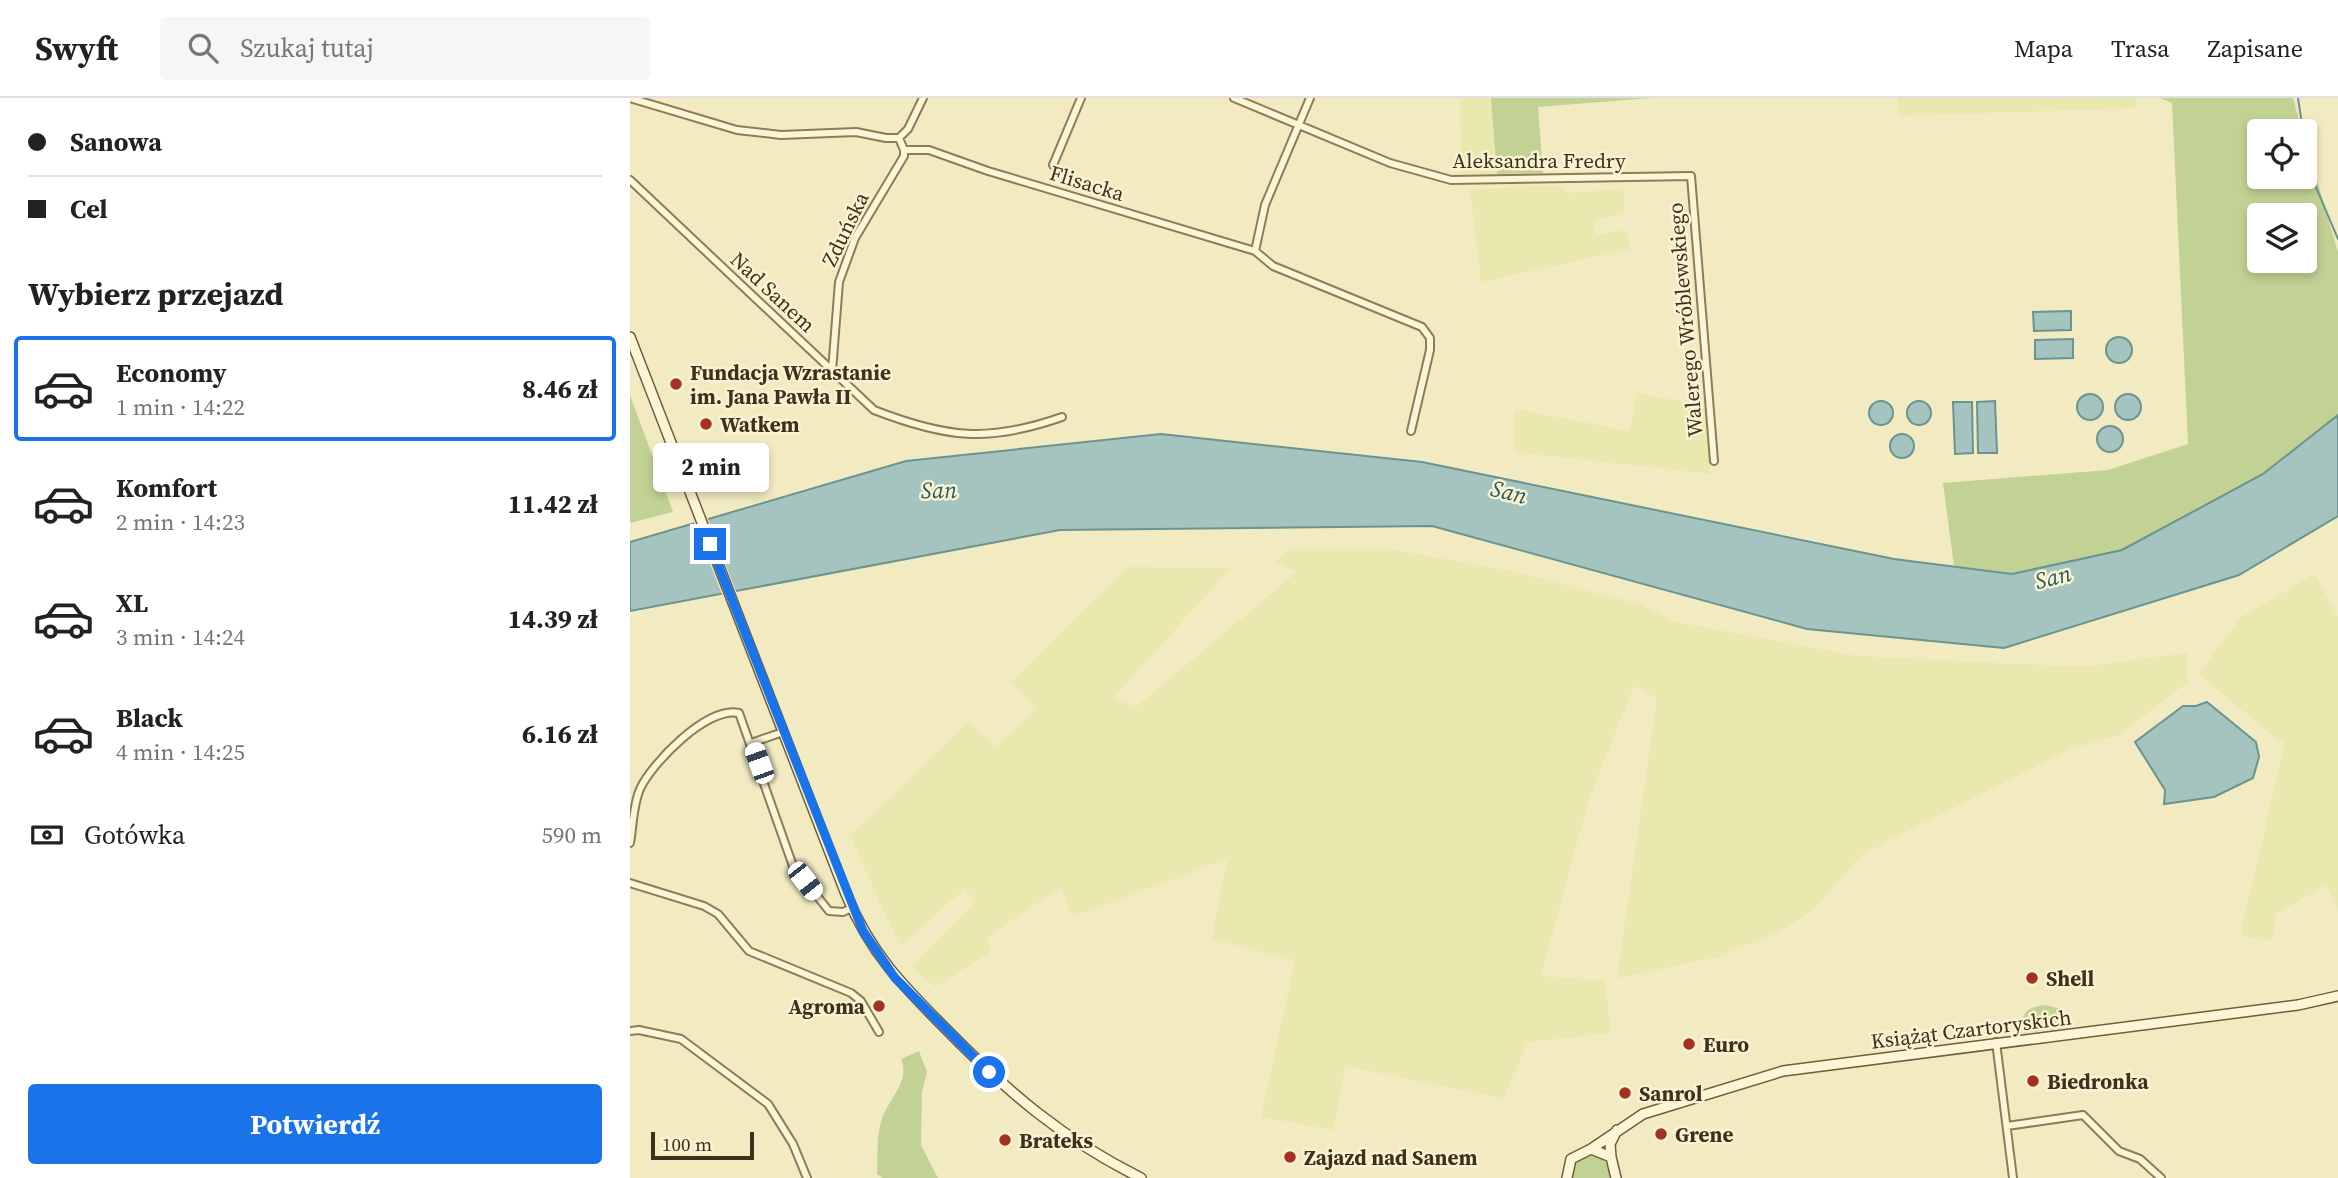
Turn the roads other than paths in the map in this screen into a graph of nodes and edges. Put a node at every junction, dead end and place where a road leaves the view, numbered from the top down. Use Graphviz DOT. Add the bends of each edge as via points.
graph roads {
  1 [pos="630,98"];
  2 [pos="913,98"];
  3 [pos="1081,98"];
  4 [pos="1234,98"];
  5 [pos="1310,98"];
  6 [pos="922,100"];
  7 [pos="1298,126"];
  8 [pos="898,138"];
  9 [pos="904,150"];
  10 [pos="1053,165"];
  11 [pos="1691,176"];
  12 [pos="630,180"];
  13 [pos="1255,251"];
  14 [pos="630,337"];
  15 [pos="832,371"];
  16 [pos="1062,418"];
  17 [pos="1411,431"];
  18 [pos="1714,461"];
  19 [pos="783,732"];
  20 [pos="751,743"];
  21 [pos="630,843"];
  22 [pos="630,883"];
  23 [pos="852,908"];
  24 [pos="2338,996"];
  25 [pos="630,1031"];
  26 [pos="879,1032"];
  27 [pos="1996,1042"];
  28 [pos="2007,1126"];
  29 [pos="1618,1129"];
  30 [pos="1591,1149"];
  31 [pos="1611,1157"];
  32 [pos="1566,1177"];
  33 [pos="807,1178"];
  34 [pos="1141,1178"];
  35 [pos="1616,1178"];
  36 [pos="2013,1178"];
  37 [pos="2161,1178"];
  1 -- 8 [label="street" via="737,130 781,135 856,132"];
  2 -- 6 [label="street"];
  3 -- 10 [label="street"];
  4 -- 7 [label="street, Aleksandra Fredry"];
  5 -- 7 [label="street"];
  6 -- 8 [label="street" via="908,129"];
  7 -- 11 [label="street, Aleksandra Fredry" via="1411,171 1458,181"];
  7 -- 13 [label="street" via="1265,205"];
  8 -- 9 [label="street"];
  9 -- 13 [label="street, Flisacka" via="929,150"];
  9 -- 15 [label="street, Zduńska" via="855,238 839,282"];
  11 -- 18 [label="street, Walerego Wróblewskiego"];
  12 -- 15 [label="street, Nad Sanem"];
  13 -- 17 [label="street, Flisacka" via="1273,266 1422,327 1430,338 1430,350"];
  14 -- 19 [label="main road"];
  15 -- 16 [label="street, Nad Sanem" via="874,410 923,429 969,436 1020,431"];
  19 -- 20 [label="street"];
  19 -- 23 [label="main road"];
  20 -- 21 [label="street" via="739,713 730,711 692,728 641,786"];
  20 -- 23 [label="street" via="793,866 829,911"];
  22 -- 26 [label="street" via="704,906 718,914 749,951 851,993"];
  23 -- 34 [label="main road" via="895,978 1015,1098 1081,1146"];
  24 -- 27 [label="main road, Książąt Czartoryskich" via="2298,1005"];
  25 -- 33 [label="street" via="681,1039 768,1104"];
  27 -- 28 [label="street"];
  27 -- 29 [label="main road, Książąt Czartoryskich" via="1783,1071 1651,1111"];
  28 -- 36 [label="street"];
  28 -- 37 [label="street" via="2083,1115 2119,1151 2140,1159"];
  29 -- 30 [label="main road, Książąt Czartoryskich"];
  29 -- 31 [label="main road" via="1610,1144"];
  30 -- 31 [label="main road"];
  30 -- 32 [label="main road, Książąt Czartoryskich" via="1571,1159"];
  31 -- 35 [label="main road"];
}
